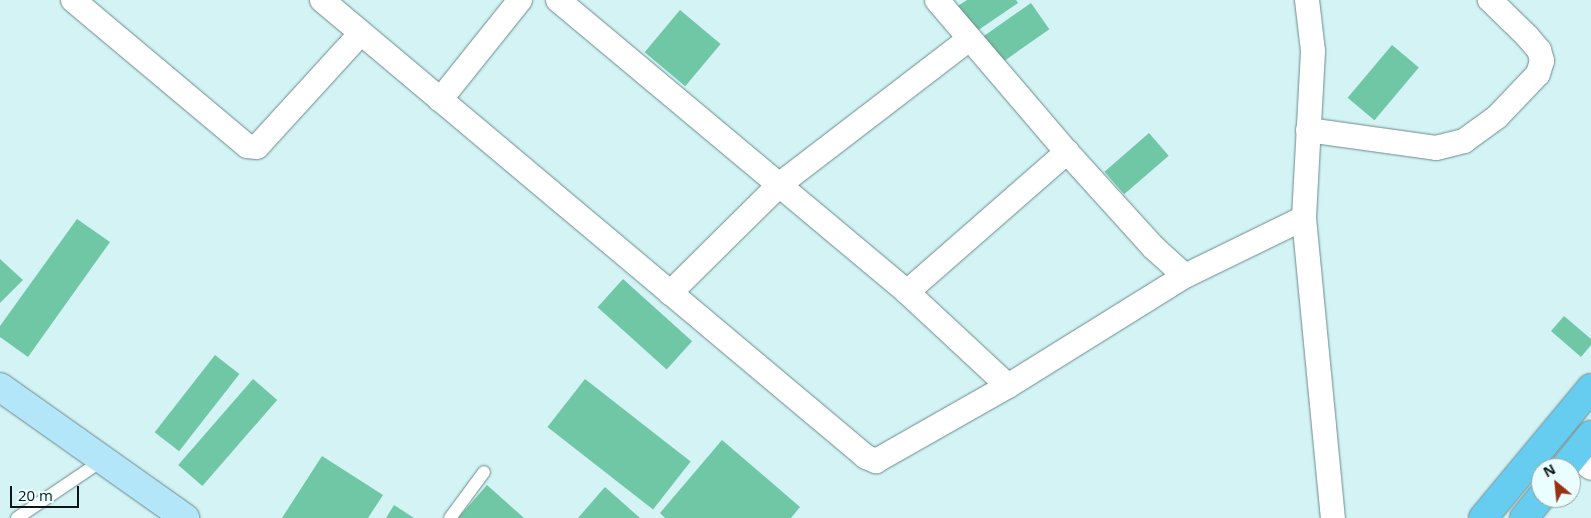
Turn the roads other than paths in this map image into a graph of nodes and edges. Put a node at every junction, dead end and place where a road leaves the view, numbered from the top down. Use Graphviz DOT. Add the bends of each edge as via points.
graph roads {
  1 [pos="73,0"];
  2 [pos="322,0"];
  3 [pos="520,0"];
  4 [pos="558,0"];
  5 [pos="937,0"];
  6 [pos="1307,0"];
  7 [pos="1490,0"];
  8 [pos="361,33"];
  9 [pos="968,40"];
  10 [pos="440,100"];
  11 [pos="1308,130"];
  12 [pos="1067,152"];
  13 [pos="779,185"];
  14 [pos="1304,218"];
  15 [pos="1186,276"];
  16 [pos="907,292"];
  17 [pos="670,293"];
  18 [pos="0,386"];
  19 [pos="1008,386"];
  20 [pos="1591,388"];
  21 [pos="103,460"];
  22 [pos="484,472"];
  23 [pos="1532,508"];
  24 [pos="177,515"];
  25 [pos="17,518"];
  26 [pos="450,518"];
  27 [pos="1333,518"];
  28 [pos="1484,518"];
  29 [pos="1524,518"];
  1 -- 8 [label="street" via="247,146 257,147"];
  2 -- 8 [label="street"];
  3 -- 10 [label="street"];
  4 -- 13 [label="street"];
  5 -- 9 [label="street"];
  6 -- 11 [label="street" via="1313,51"];
  7 -- 11 [label="street" via="1539,50 1542,61 1538,74 1497,117 1464,141 1436,148"];
  8 -- 10 [label="street"];
  9 -- 12 [label="street"];
  9 -- 13 [label="street"];
  10 -- 17 [label="street"];
  11 -- 14 [label="street"];
  12 -- 15 [label="street" via="1153,247"];
  12 -- 16 [label="street"];
  13 -- 16 [label="street"];
  13 -- 17 [label="street"];
  14 -- 15 [label="street"];
  14 -- 27 [label="street"];
  15 -- 19 [label="street"];
  16 -- 19 [label="street"];
  17 -- 19 [label="street" via="866,457 876,461"];
  18 -- 21 [label="main road"];
  20 -- 28 [label="main road"];
  21 -- 24 [label="main road"];
  21 -- 25 [label="lane"];
  22 -- 26 [label="lane"];
  23 -- 29 [label="main road"];
}
